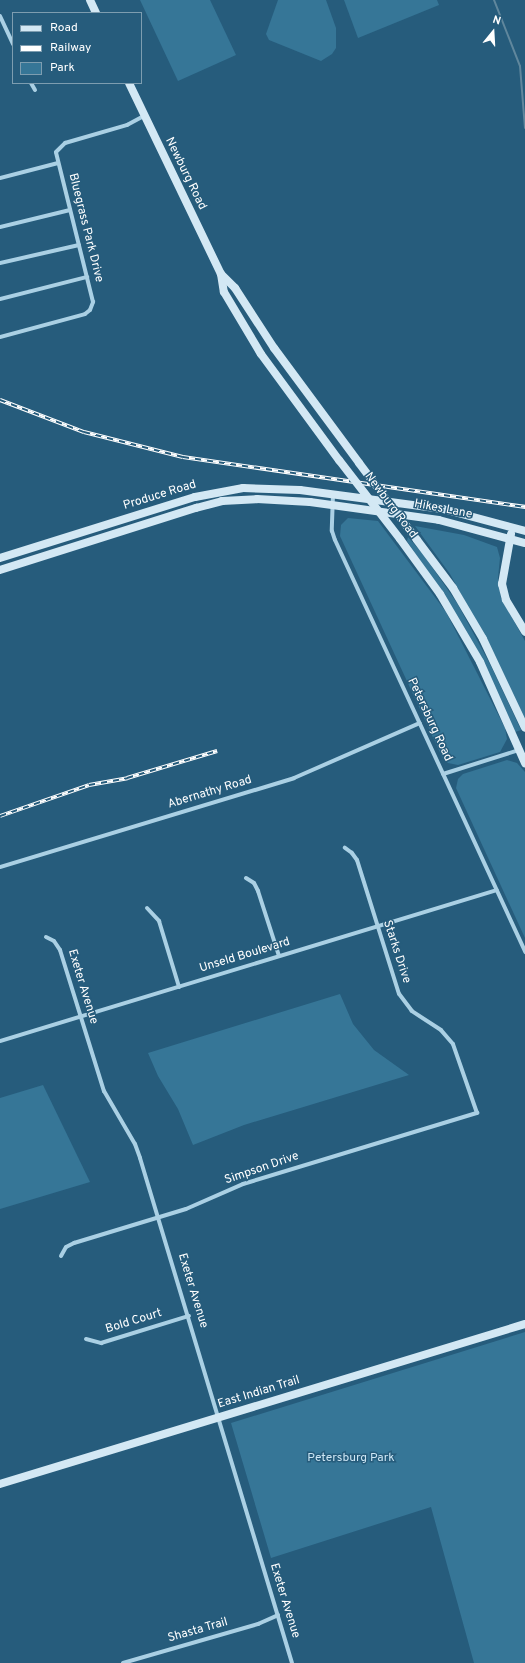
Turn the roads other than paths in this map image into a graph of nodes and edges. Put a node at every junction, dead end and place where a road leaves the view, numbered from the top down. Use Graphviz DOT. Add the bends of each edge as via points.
graph roads {
  1 [pos="90,0"];
  2 [pos="96,12"];
  3 [pos="0,16"];
  4 [pos="12,42"];
  5 [pos="32,84"];
  6 [pos="129,84"];
  7 [pos="35,90"];
  8 [pos="144,116"];
  9 [pos="58,163"];
  10 [pos="0,178"];
  11 [pos="70,210"];
  12 [pos="0,227"];
  13 [pos="79,245"];
  14 [pos="0,263"];
  15 [pos="221,274"];
  16 [pos="87,277"];
  17 [pos="0,299"];
  18 [pos="0,337"];
  19 [pos="333,494"];
  20 [pos="331,505"];
  21 [pos="512,527"];
  22 [pos="525,531"];
  23 [pos="510,538"];
  24 [pos="525,543"];
  25 [pos="0,558"];
  26 [pos="0,570"];
  27 [pos="525,632"];
  28 [pos="420,723"];
  29 [pos="525,728"];
  30 [pos="519,750"];
  31 [pos="525,762"];
  32 [pos="443,774"];
  33 [pos="345,848"];
  34 [pos="0,867"];
  35 [pos="246,878"];
  36 [pos="496,890"];
  37 [pos="147,908"];
  38 [pos="377,926"];
  39 [pos="46,937"];
  40 [pos="525,952"];
  41 [pos="279,956"];
  42 [pos="179,987"];
  43 [pos="80,1017"];
  44 [pos="0,1041"];
  45 [pos="477,1113"];
  46 [pos="158,1218"];
  47 [pos="60,1256"];
  48 [pos="189,1316"];
  49 [pos="525,1324"];
  50 [pos="86,1339"];
  51 [pos="219,1417"];
  52 [pos="0,1484"];
  53 [pos="278,1616"];
  54 [pos="123,1663"];
  55 [pos="292,1663"];
  1 -- 2 [label="main road"];
  3 -- 4 [label="street"];
  5 -- 7 [label="street"];
  6 -- 8 [label="main road, Newburg Road"];
  8 -- 9 [label="street, Bluegrass Park Drive" via="128,125 60,145 56,152"];
  8 -- 15 [label="main road, Newburg Road"];
  9 -- 10 [label="street"];
  9 -- 11 [label="street, Bluegrass Park Drive"];
  11 -- 12 [label="street"];
  11 -- 13 [label="street, Bluegrass Park Drive"];
  13 -- 14 [label="street"];
  13 -- 16 [label="street, Bluegrass Park Drive"];
  15 -- 29 [label="main road, Newburg Road, bridge" via="235,288 274,348 453,588 483,639"];
  15 -- 30 [label="main road, Newburg Road, bridge" via="224,292 261,354 440,594 480,662"];
  16 -- 17 [label="street"];
  16 -- 18 [label="street, Bluegrass Park Drive" via="93,302 87,313"];
  19 -- 20 [label="street, Petersburg Road"];
  19 -- 21 [label="main road, Hikes Lane" via="443,509"];
  19 -- 25 [label="main road, Produce Road" via="251,488 218,492"];
  20 -- 23 [label="main road, Hikes Lane" via="439,520"];
  20 -- 26 [label="main road, Produce Road" via="269,499 222,502"];
  20 -- 28 [label="street, Petersburg Road" via="335,540"];
  21 -- 22 [label="main road, Hikes Lane"];
  21 -- 23 [label="main road"];
  23 -- 24 [label="main road, Hikes Lane"];
  23 -- 27 [label="main road" via="502,584 506,600"];
  28 -- 32 [label="street, Petersburg Road"];
  28 -- 34 [label="street, Abernathy Road" via="294,778"];
  30 -- 31 [label="main road, Newburg Road"];
  30 -- 32 [label="street"];
  32 -- 36 [label="street, Petersburg Road"];
  33 -- 38 [label="street, Starks Drive" via="357,860"];
  35 -- 41 [label="street" via="254,883 258,891"];
  36 -- 38 [label="street, Unseld Boulevard"];
  36 -- 40 [label="street, Petersburg Road"];
  37 -- 42 [label="street" via="159,921"];
  38 -- 41 [label="street, Unseld Boulevard"];
  38 -- 45 [label="street, Starks Drive" via="399,994 412,1011 441,1030 453,1044"];
  39 -- 43 [label="street, Exeter Avenue" via="54,941 60,950"];
  41 -- 42 [label="street, Unseld Boulevard"];
  42 -- 43 [label="street, Unseld Boulevard"];
  43 -- 44 [label="street, Unseld Boulevard"];
  43 -- 46 [label="street, Exeter Avenue" via="104,1091 135,1144"];
  45 -- 46 [label="street, Simpson Drive" via="261,1178"];
  46 -- 47 [label="street, Simpson Drive" via="66,1247"];
  46 -- 48 [label="street, Exeter Avenue"];
  48 -- 50 [label="street, Bold Court" via="101,1343"];
  48 -- 51 [label="street, Exeter Avenue"];
  49 -- 51 [label="main road, East Indian Trail"];
  51 -- 52 [label="main road, East Indian Trail"];
  51 -- 53 [label="street, Exeter Avenue"];
  53 -- 54 [label="street, Shasta Trail"];
  53 -- 55 [label="street, Exeter Avenue"];
}
